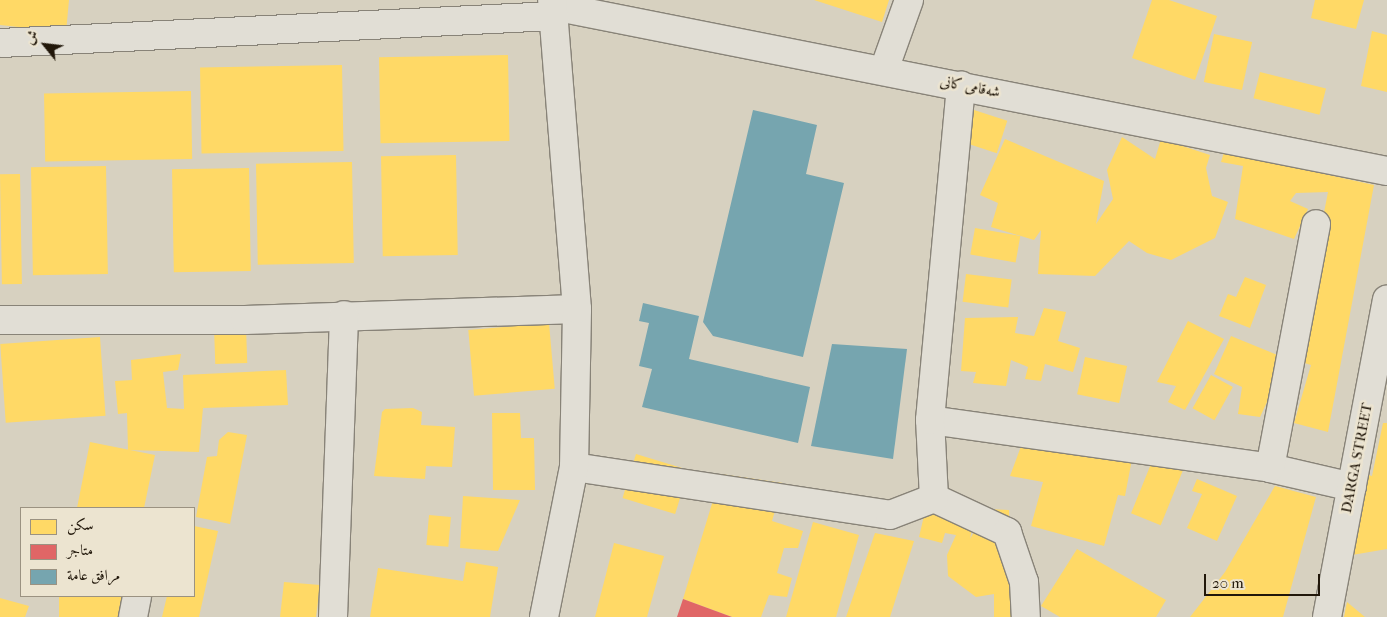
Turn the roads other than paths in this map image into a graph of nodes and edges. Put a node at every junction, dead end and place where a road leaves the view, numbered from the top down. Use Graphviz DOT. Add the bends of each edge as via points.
graph roads {
  1 [pos="909,0"];
  2 [pos="553,7"];
  3 [pos="0,43"];
  4 [pos="884,70"];
  5 [pos="961,85"];
  6 [pos="1387,171"];
  7 [pos="1316,224"];
  8 [pos="1387,300"];
  9 [pos="577,309"];
  10 [pos="344,314"];
  11 [pos="0,320"];
  12 [pos="930,420"];
  13 [pos="574,467"];
  14 [pos="1270,468"];
  15 [pos="1352,487"];
  16 [pos="934,498"];
  17 [pos="138,597"];
  18 [pos="133,617"];
  19 [pos="333,617"];
  20 [pos="544,617"];
  21 [pos="1026,617"];
  22 [pos="1327,617"];
  1 -- 4 [label="street"];
  2 -- 3 [label="street, شەقامی کانی"];
  2 -- 4 [label="street, شەقامی کانی"];
  2 -- 9 [label="street"];
  4 -- 5 [label="street, شەقامی کانی"];
  5 -- 6 [label="street, شەقامی کانی"];
  5 -- 12 [label="street"];
  7 -- 14 [label="street"];
  8 -- 15 [label="street, DARGA STREET"];
  9 -- 10 [label="street"];
  9 -- 13 [label="street"];
  10 -- 11 [label="street" via="245,320"];
  10 -- 19 [label="street"];
  12 -- 14 [label="street"];
  12 -- 16 [label="street"];
  13 -- 16 [label="street" via="890,515"];
  13 -- 20 [label="street"];
  14 -- 15 [label="street"];
  15 -- 22 [label="street, DARGA STREET"];
  16 -- 21 [label="street" via="1007,532 1024,582"];
  17 -- 18 [label="street"];
}
